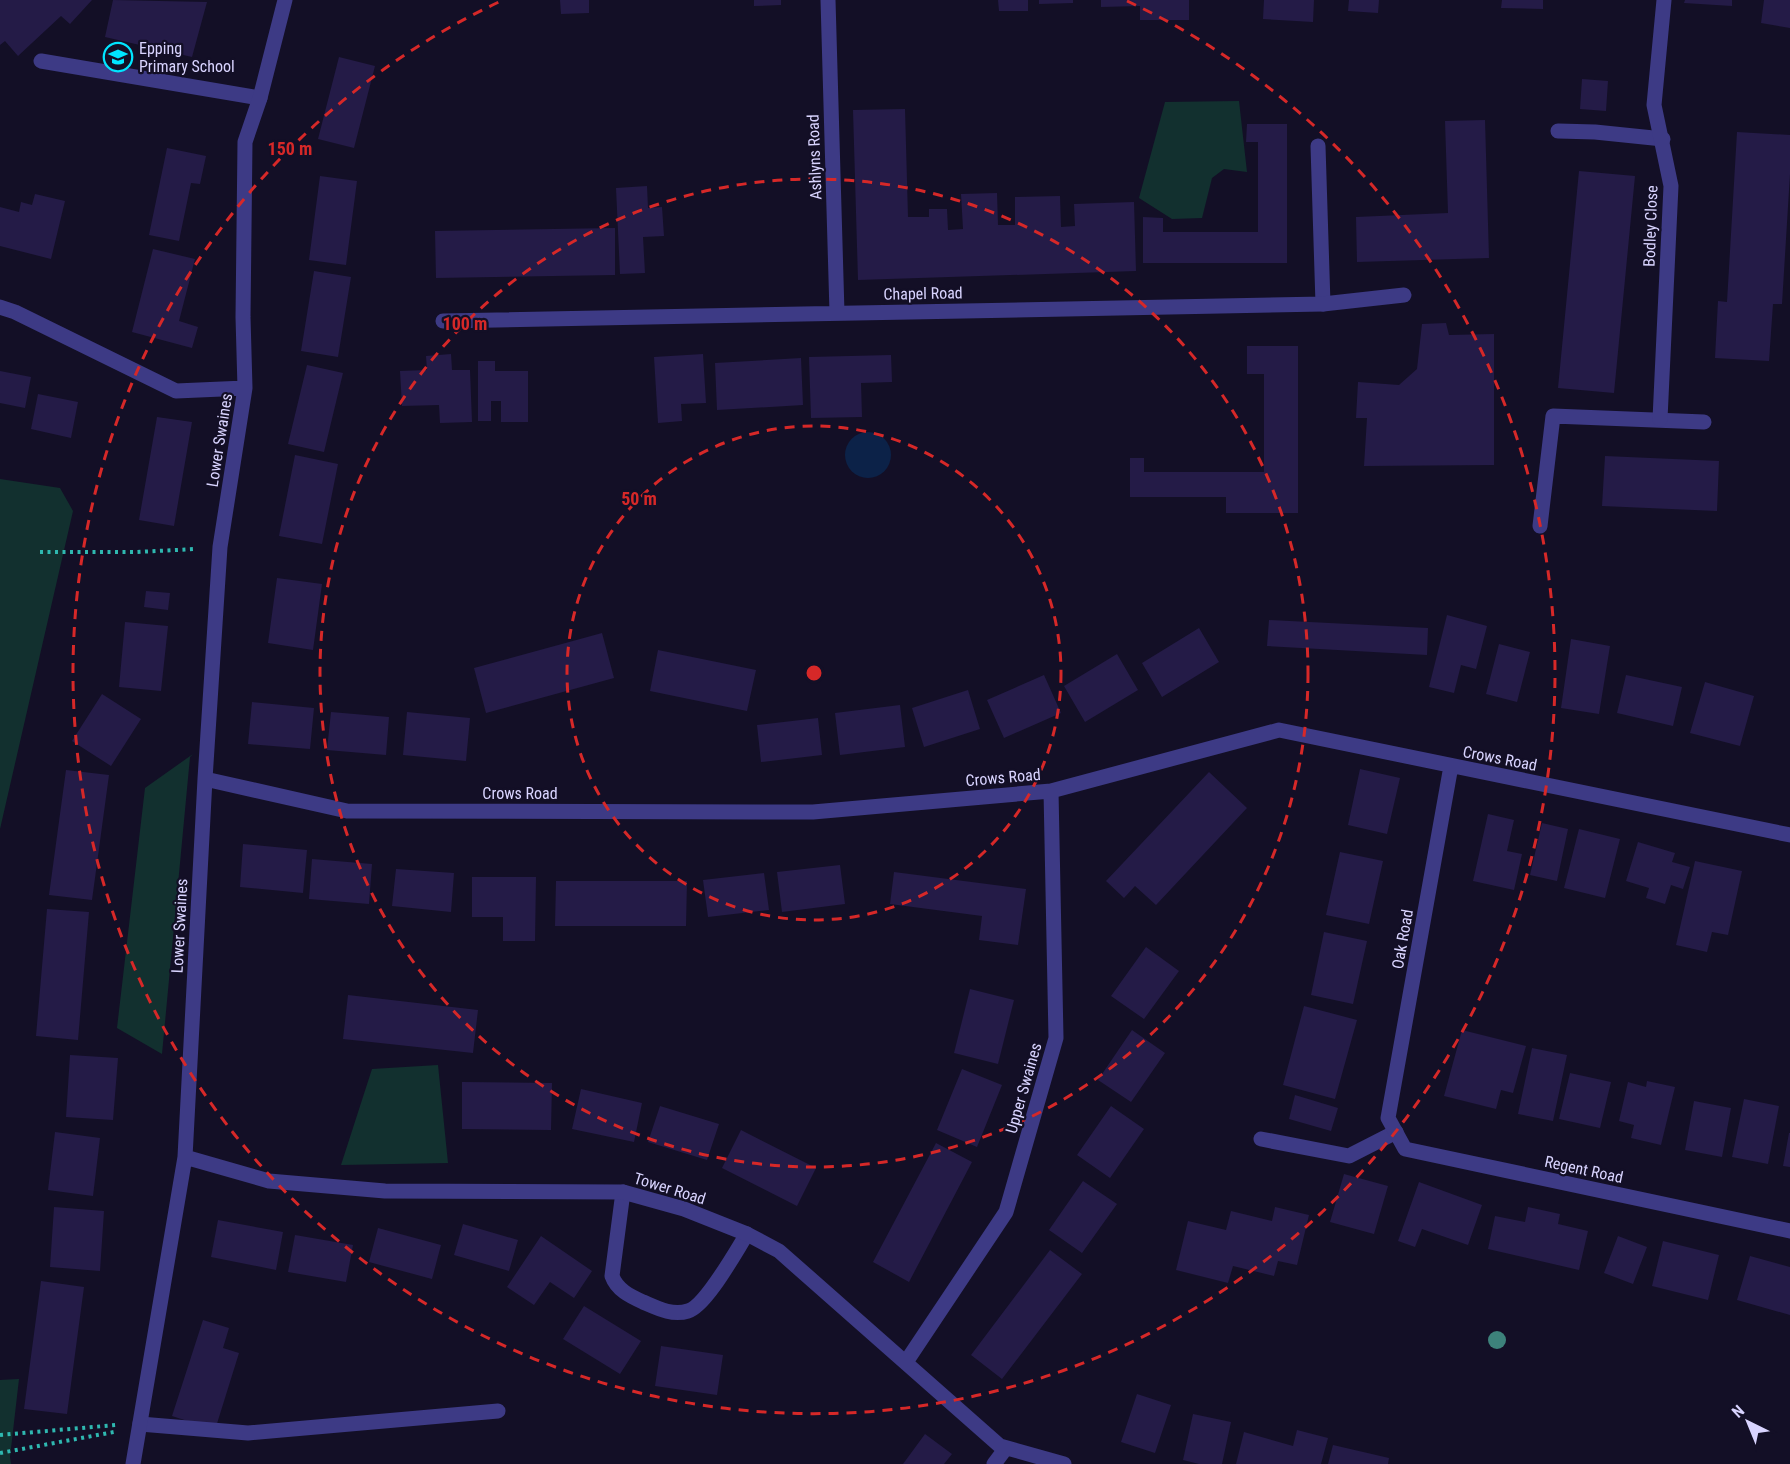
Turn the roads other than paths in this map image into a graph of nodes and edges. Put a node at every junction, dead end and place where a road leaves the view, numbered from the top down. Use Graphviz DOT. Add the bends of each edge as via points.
graph roads {
  1 [pos="285,0"];
  2 [pos="828,0"];
  3 [pos="1664,0"];
  4 [pos="40,61"];
  5 [pos="260,98"];
  6 [pos="1558,131"];
  7 [pos="1663,139"];
  8 [pos="1318,146"];
  9 [pos="1404,295"];
  10 [pos="1323,303"];
  11 [pos="0,307"];
  12 [pos="837,313"];
  13 [pos="444,321"];
  14 [pos="245,388"];
  15 [pos="1660,419"];
  16 [pos="1704,422"];
  17 [pos="1540,526"];
  18 [pos="1451,766"];
  19 [pos="205,779"];
  20 [pos="1051,791"];
  21 [pos="1790,835"];
  22 [pos="1392,1125"];
  23 [pos="1261,1139"];
  24 [pos="185,1157"];
  25 [pos="623,1192"];
  26 [pos="1790,1231"];
  27 [pos="747,1234"];
  28 [pos="906,1362"];
  29 [pos="498,1412"];
  30 [pos="139,1430"];
  31 [pos="1006,1448"];
  32 [pos="133,1464"];
  33 [pos="994,1464"];
  34 [pos="1064,1464"];
  1 -- 5 [label="street, Lower Swaines"];
  2 -- 12 [label="street, Ashlyns Road"];
  3 -- 7 [label="street, Bodley Close" via="1654,105"];
  4 -- 5 [label="street"];
  5 -- 14 [label="street, Lower Swaines" via="245,142"];
  6 -- 7 [label="street"];
  7 -- 15 [label="street, Bodley Close" via="1671,186"];
  8 -- 10 [label="street"];
  9 -- 10 [label="street, Chapel Road"];
  10 -- 12 [label="street, Chapel Road"];
  11 -- 14 [label="street, Lower Swaines" via="176,391"];
  12 -- 13 [label="street, Chapel Road"];
  14 -- 19 [label="street, Lower Swaines" via="220,547"];
  15 -- 16 [label="street"];
  15 -- 17 [label="street" via="1553,417"];
  18 -- 20 [label="street, Crows Road" via="1279,730"];
  18 -- 21 [label="street, Crows Road"];
  18 -- 22 [label="street, Oak Road"];
  19 -- 20 [label="street, Crows Road" via="347,811 813,812"];
  19 -- 24 [label="street, Lower Swaines"];
  20 -- 28 [label="street, Upper Swaines" via="1056,1038 1006,1212"];
  22 -- 23 [label="street" via="1348,1156"];
  22 -- 26 [label="street, Regent Road" via="1405,1149"];
  24 -- 25 [label="street, Tower Road" via="269,1181 385,1191"];
  24 -- 30 [label="street, Lower Swaines"];
  25 -- 27 [label="street, Tower Road" via="684,1209"];
  25 -- 27 [label="street" via="614,1284 633,1298 666,1311 689,1311 696,1307"];
  27 -- 28 [label="street, Tower Road" via="779,1251"];
  28 -- 31 [label="street, Tower Road"];
  29 -- 30 [label="street" via="248,1433"];
  30 -- 32 [label="street, Lower Swaines"];
  31 -- 33 [label="street"];
  31 -- 34 [label="street, Tower Road"];
}
